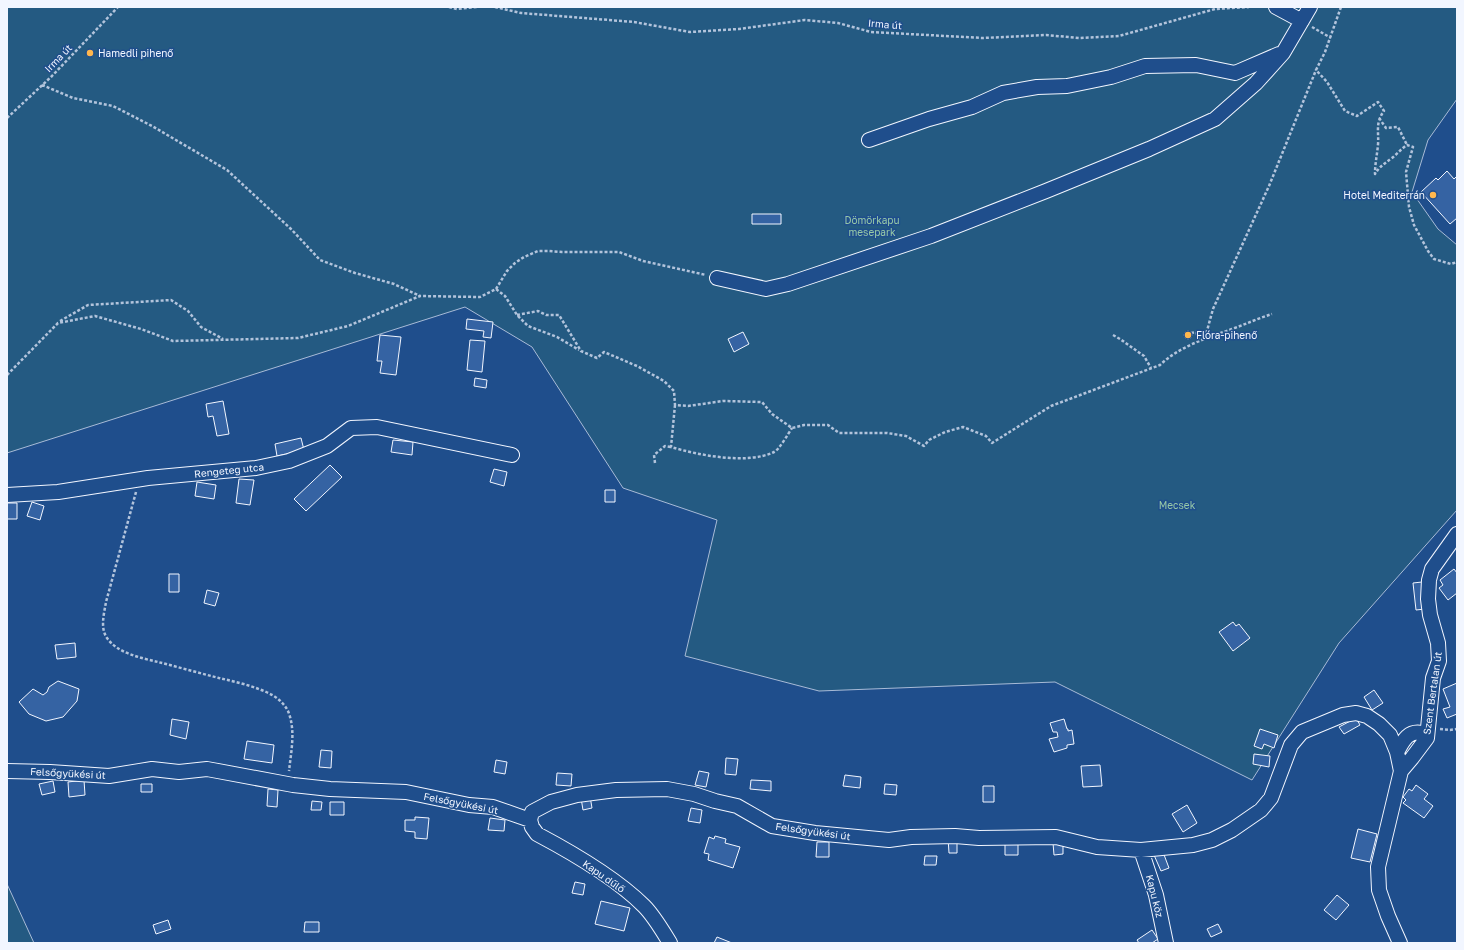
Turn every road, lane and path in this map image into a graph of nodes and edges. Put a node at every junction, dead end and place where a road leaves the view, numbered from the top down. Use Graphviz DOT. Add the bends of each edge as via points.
graph roads {
  1 [pos="118,7"];
  2 [pos="449,7"];
  3 [pos="477,7"];
  4 [pos="495,7"];
  5 [pos="1249,7"];
  6 [pos="1276,7"];
  7 [pos="1310,7"];
  8 [pos="1341,7"];
  9 [pos="1302,21"];
  10 [pos="1331,38"];
  11 [pos="1283,53"];
  12 [pos="1316,70"];
  13 [pos="42,85"];
  14 [pos="7,118"];
  15 [pos="1379,118"];
  16 [pos="869,140"];
  17 [pos="1407,145"];
  18 [pos="1457,262"];
  19 [pos="717,278"];
  20 [pos="496,289"];
  21 [pos="420,296"];
  22 [pos="517,314"];
  23 [pos="1272,314"];
  24 [pos="58,322"];
  25 [pos="1191,333"];
  26 [pos="1113,335"];
  27 [pos="1205,338"];
  28 [pos="224,339"];
  29 [pos="1199,341"];
  30 [pos="581,351"];
  31 [pos="1151,368"];
  32 [pos="7,375"];
  33 [pos="675,405"];
  34 [pos="792,428"];
  35 [pos="670,447"];
  36 [pos="512,455"];
  37 [pos="656,463"];
  38 [pos="139,479"];
  39 [pos="7,495"];
  40 [pos="1457,534"];
  41 [pos="1427,738"];
  42 [pos="1397,752"];
  43 [pos="7,771"];
  44 [pos="1401,771"];
  45 [pos="288,784"];
  46 [pos="530,820"];
  47 [pos="1141,850"];
  48 [pos="670,943"];
  49 [pos="1166,943"];
  50 [pos="1400,943"];
  1 -- 13 [label="path, Irma út"];
  2 -- 3 [label="path"];
  4 -- 5 [label="path, Irma út" via="521,13 634,22 690,32 739,29 805,20 838,23 871,32 983,38 1046,35 1079,38 1119,36 1215,9"];
  6 -- 9 [label="street"];
  7 -- 9 [label="street"];
  8 -- 10 [label="path"];
  9 -- 10 [label="path"];
  9 -- 11 [label="street"];
  10 -- 12 [label="path"];
  11 -- 16 [label="street" via="1235,74 1196,65 1145,66 1111,77 1066,86 1003,92 972,107"];
  11 -- 19 [label="street" via="1256,83 1215,119 1046,191 931,236 788,284 766,289"];
  12 -- 15 [label="path" via="1327,82 1345,111 1357,116 1378,102 1384,111"];
  12 -- 27 [label="path" via="1269,186 1213,309"];
  13 -- 14 [label="path, Irma út"];
  13 -- 21 [label="path" via="73,98 113,106 152,126 227,170 291,229 320,260 394,284"];
  15 -- 17 [label="path" via="1386,128 1398,127"];
  15 -- 17 [label="path" via="1375,174 1381,165"];
  17 -- 18 [label="path" via="1413,147 1406,172 1409,208 1414,225 1434,259 1451,264"];
  19 -- 20 [label="path" via="619,252 548,251 524,257 515,263"];
  20 -- 21 [label="path" via="480,297"];
  20 -- 22 [label="path" via="505,296"];
  21 -- 28 [label="path" via="348,326 298,338"];
  22 -- 30 [label="path" via="528,326 557,337"];
  22 -- 30 [label="path" via="538,311 546,315 559,315"];
  23 -- 27 [label="path"];
  24 -- 28 [label="path" via="95,316 173,341"];
  24 -- 28 [label="path" via="88,305 171,300 188,311 201,327"];
  24 -- 32 [label="path"];
  25 -- 29 [label="path" via="1196,332"];
  26 -- 31 [label="path" via="1144,356"];
  27 -- 29 [label="path"];
  29 -- 31 [label="path"];
  30 -- 33 [label="path" via="597,358 604,352 664,381 674,391"];
  31 -- 34 [label="path" via="1051,406 992,443 986,436 963,426 944,432 929,440 924,446 906,436 887,433 839,432 828,425"];
  33 -- 34 [label="path" via="688,406 723,401 762,402 772,414"];
  33 -- 35 [label="path"];
  34 -- 35 [label="path" via="775,452 752,458 715,457"];
  35 -- 37 [label="path" via="665,446 654,455"];
  36 -- 38 [label="street, Rengeteg utca" via="377,427 351,428 327,446 289,461 256,468"];
  38 -- 39 [label="street, Rengeteg utca" via="58,492"];
  38 -- 45 [label="path" via="106,602 103,630 114,646 126,653 245,684 282,702 292,725"];
  40 -- 41 [label="street, Szent Bertalan út" via="1432,569 1429,580 1428,599 1438,643 1438,661 1433,678"];
  41 -- 42 [label="street" via="1422,732 1410,733"];
  41 -- 44 [label="street, Szent Bertalan út"];
  42 -- 44 [label="street, Felsőgyükési út"];
  42 -- 47 [label="street, Felsőgyükési út" via="1390,735 1366,716 1356,713 1323,722 1302,732 1291,745 1271,798 1261,810 1212,840 1193,845"];
  43 -- 45 [label="street, Felsőgyükési út" via="109,776 152,769 179,772 207,769"];
  44 -- 50 [label="street, Szent Bertalan út" via="1378,867 1379,890"];
  45 -- 46 [label="street, Felsőgyükési út" via="330,789 406,792 469,805 493,807"];
  46 -- 47 [label="street, Felsőgyükési út" via="532,812 551,802 577,795 616,790 667,789 737,806 772,826 815,833 889,840 956,836 1056,837 1097,848"];
  46 -- 48 [label="street, Kapu dűlő" via="537,834 586,862 644,906"];
  47 -- 49 [label="street, Kapu köz" via="1156,895"];
}
